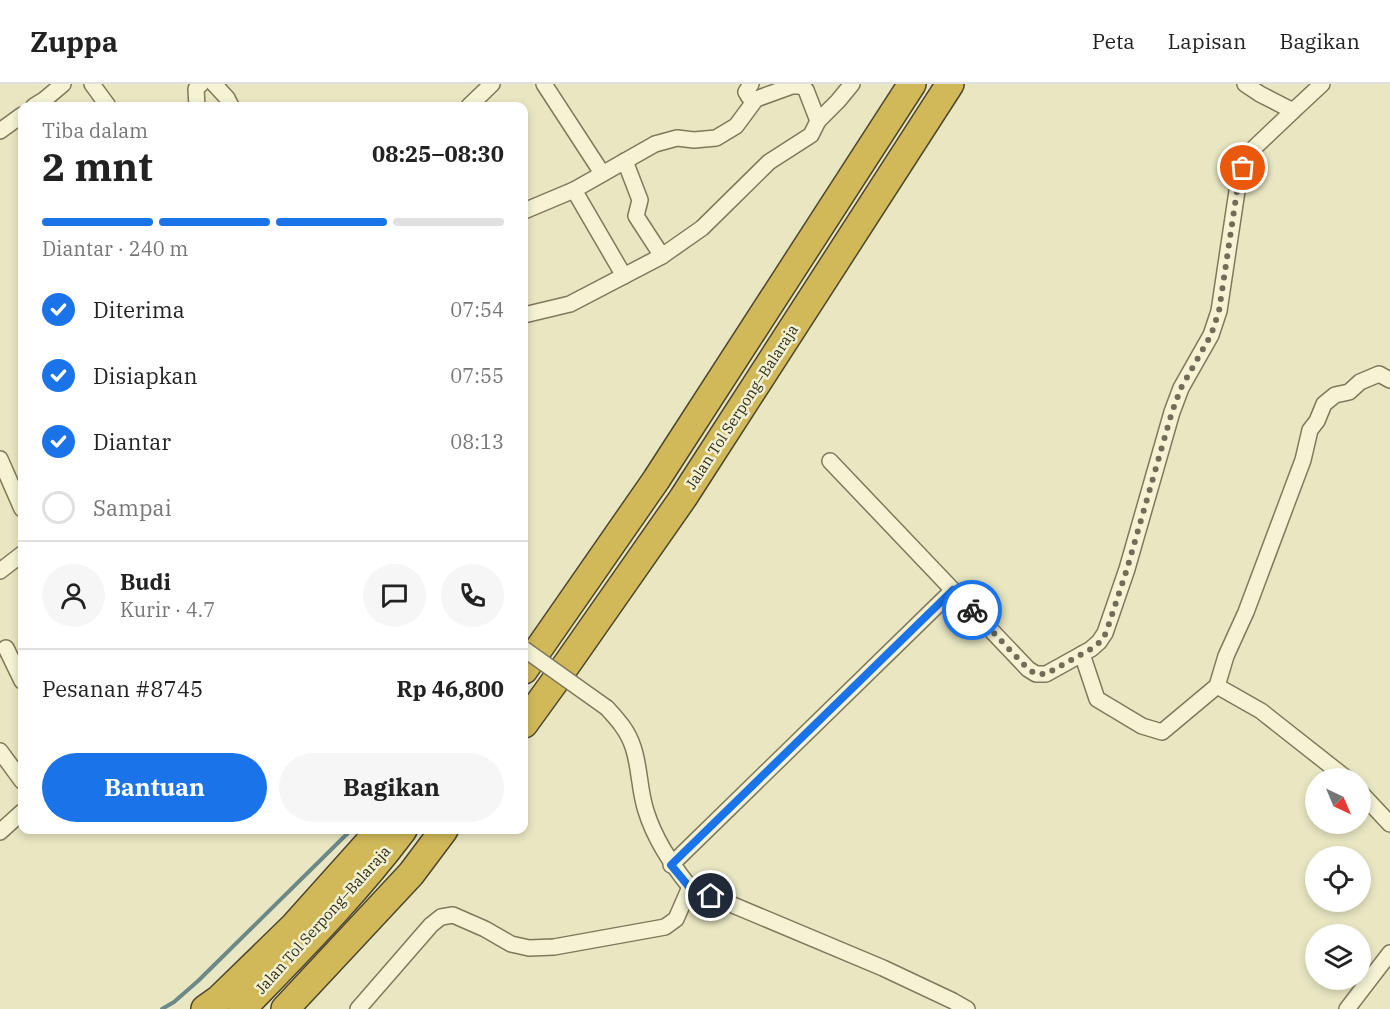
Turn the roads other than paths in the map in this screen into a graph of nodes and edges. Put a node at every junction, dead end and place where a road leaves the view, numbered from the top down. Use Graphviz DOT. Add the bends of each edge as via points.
graph roads {
  1 [pos="63,84"];
  2 [pos="92,84"];
  3 [pos="201,84"];
  4 [pos="214,84"];
  5 [pos="492,84"];
  6 [pos="544,84"];
  7 [pos="852,84"];
  8 [pos="912,84"];
  9 [pos="950,84"];
  10 [pos="1245,84"];
  11 [pos="1322,84"];
  12 [pos="752,88"];
  13 [pos="41,102"];
  14 [pos="105,102"];
  15 [pos="197,102"];
  16 [pos="229,102"];
  17 [pos="473,102"];
  18 [pos="1293,111"];
  19 [pos="18,118"];
  20 [pos="818,121"];
  21 [pos="0,131"];
  22 [pos="625,161"];
  23 [pos="603,173"];
  24 [pos="574,190"];
  25 [pos="528,209"];
  26 [pos="662,256"];
  27 [pos="624,276"];
  28 [pos="528,314"];
  29 [pos="1390,380"];
  30 [pos="0,459"];
  31 [pos="830,461"];
  32 [pos="18,500"];
  33 [pos="18,557"];
  34 [pos="0,571"];
  35 [pos="953,590"];
  36 [pos="3,646"];
  37 [pos="18,651"];
  38 [pos="1082,654"];
  39 [pos="528,657"];
  40 [pos="528,665"];
  41 [pos="18,674"];
  42 [pos="1217,686"];
  43 [pos="528,719"];
  44 [pos="0,751"];
  45 [pos="1333,768"];
  46 [pos="18,776"];
  47 [pos="1371,804"];
  48 [pos="18,816"];
  49 [pos="1390,824"];
  50 [pos="0,832"];
  51 [pos="376,834"];
  52 [pos="400,834"];
  53 [pos="441,834"];
  54 [pos="671,865"];
  55 [pos="690,888"];
  56 [pos="1390,953"];
  57 [pos="205,1009"];
  58 [pos="242,1009"];
  59 [pos="285,1009"];
  60 [pos="358,1009"];
  61 [pos="967,1009"];
  62 [pos="1347,1009"];
  1 -- 13 [label="street"];
  2 -- 14 [label="street"];
  3 -- 15 [label="street" via="196,89"];
  4 -- 16 [label="street"];
  5 -- 17 [label="street"];
  6 -- 23 [label="street"];
  7 -- 20 [label="street"];
  8 -- 39 [label="highway" via="656,480"];
  9 -- 43 [label="highway, Jalan Tol Serpong–Balaraja" via="682,498"];
  10 -- 18 [label="street"];
  11 -- 18 [label="street"];
  12 -- 20 [label="street" via="801,86"];
  12 -- 22 [label="street" via="736,126 716,138 672,138"];
  18 -- 38 [label="street" via="1253,149 1243,168 1219,311 1172,412 1106,633"];
  19 -- 21 [label="street"];
  20 -- 26 [label="street" via="811,135 769,162 702,228"];
  22 -- 23 [label="street"];
  22 -- 26 [label="street" via="640,200 636,216"];
  23 -- 24 [label="street"];
  24 -- 25 [label="street"];
  24 -- 27 [label="street"];
  26 -- 27 [label="street"];
  27 -- 28 [label="street" via="570,304"];
  29 -- 42 [label="street" via="1379,374 1324,404 1310,430 1303,460"];
  30 -- 32 [label="street"];
  31 -- 35 [label="street"];
  33 -- 34 [label="street"];
  35 -- 38 [label="street" via="1036,674 1046,674"];
  35 -- 54 [label="street"];
  36 -- 37 [label="street"];
  36 -- 41 [label="street"];
  38 -- 42 [label="street" via="1097,699 1142,726 1162,732"];
  40 -- 54 [label="street, bridge" via="607,708 623,725 633,747 653,833"];
  42 -- 45 [label="street" via="1261,711"];
  44 -- 46 [label="street"];
  47 -- 49 [label="street"];
  48 -- 50 [label="street"];
  51 -- 57 [label="highway" via="293,927"];
  52 -- 58 [label="highway, Jalan Tol Serpong–Balaraja" via="323,925"];
  53 -- 59 [label="highway, Jalan Tol Serpong–Balaraja" via="411,873"];
  54 -- 55 [label="street"];
  55 -- 60 [label="street" via="676,919 666,927 554,946 529,948 511,944 453,915 441,917"];
  55 -- 61 [label="street" via="882,968"];
  56 -- 62 [label="street"];
}
